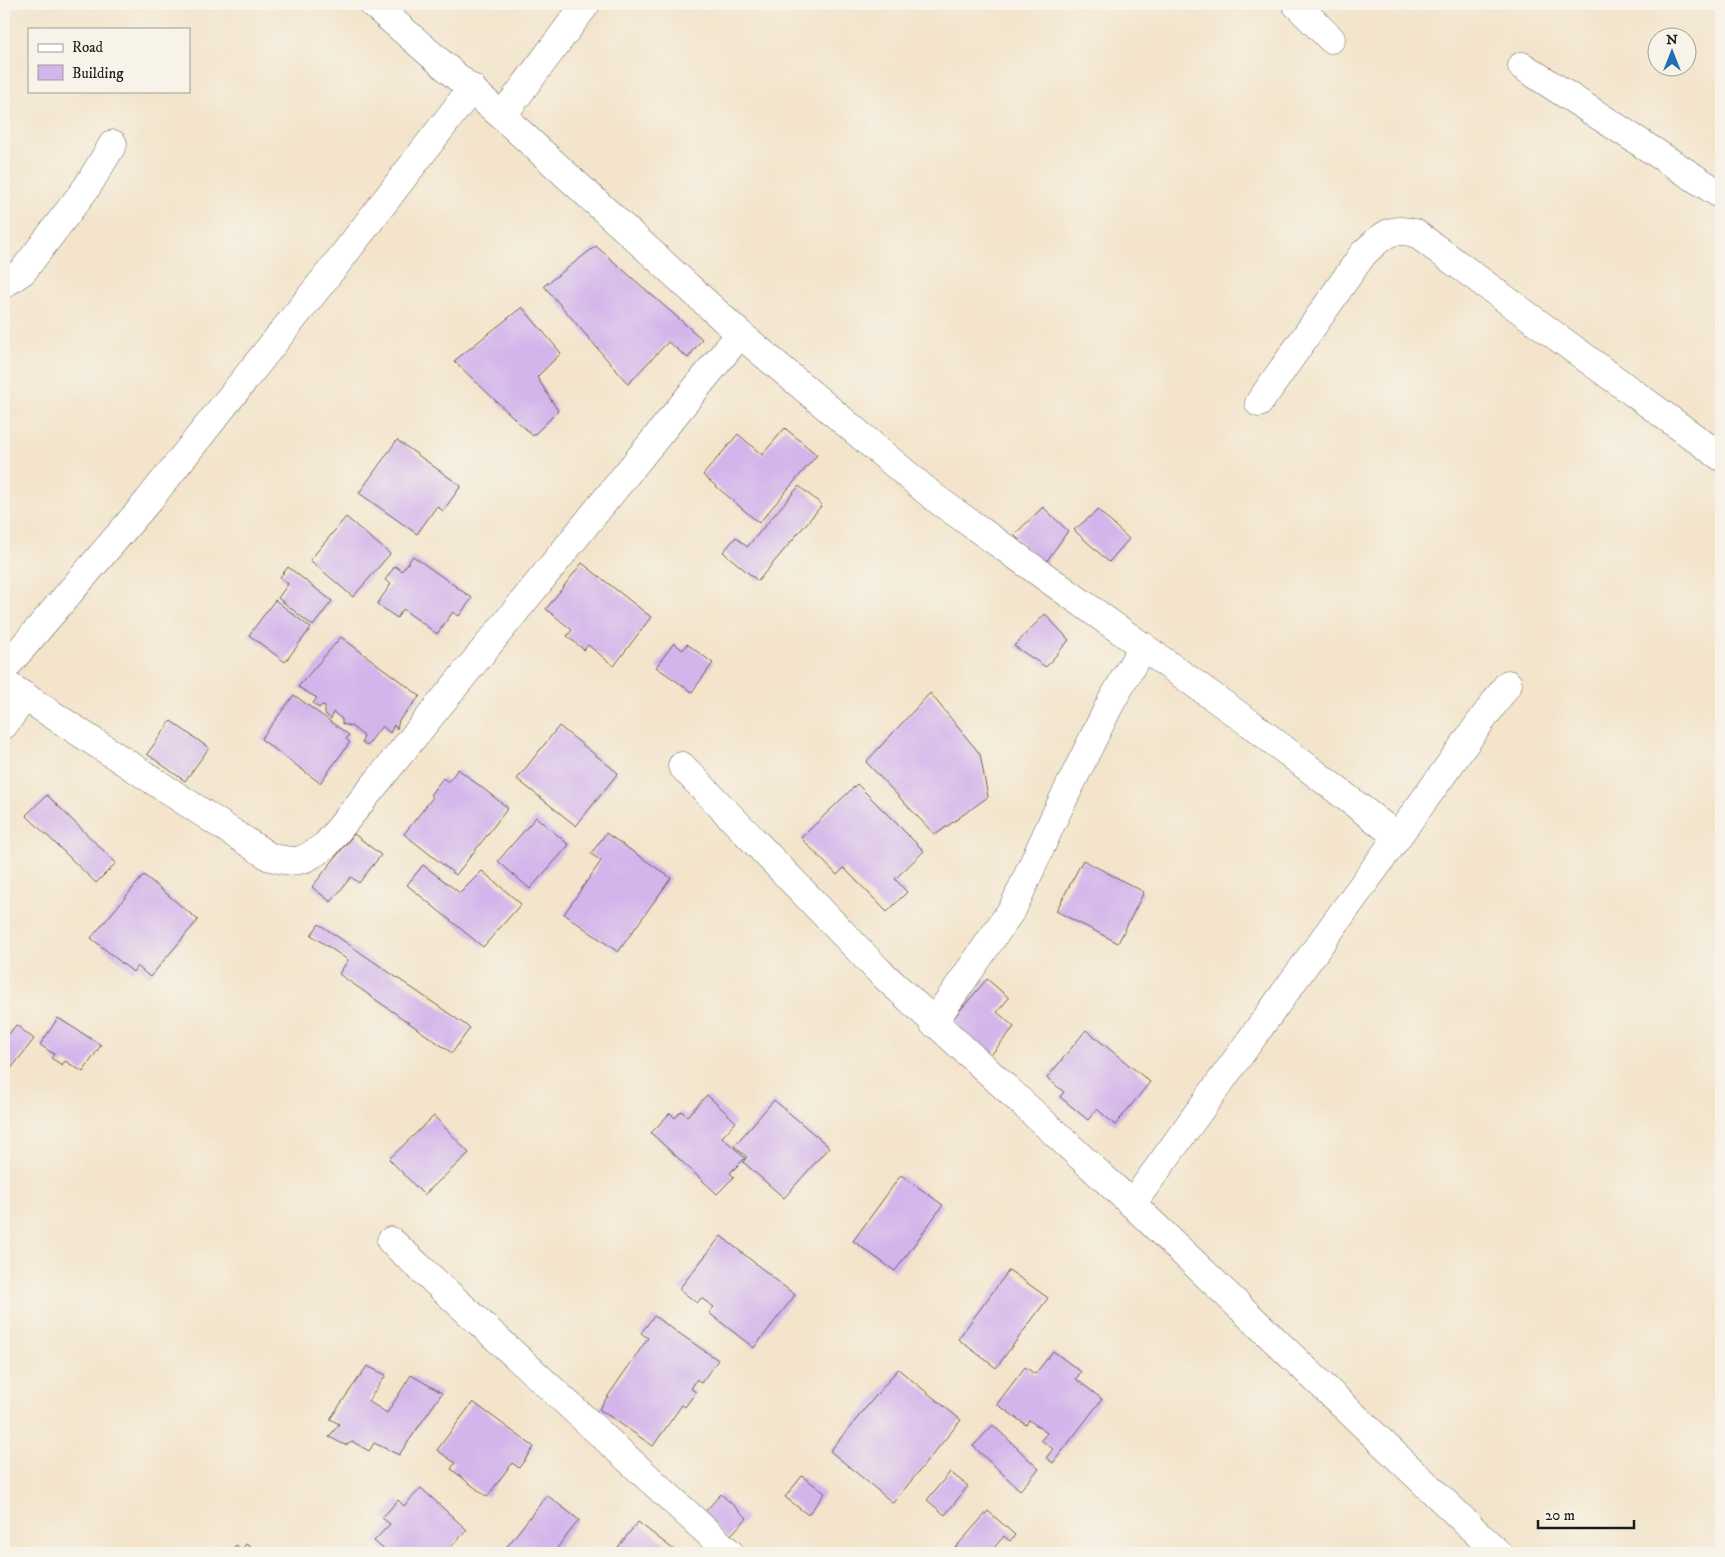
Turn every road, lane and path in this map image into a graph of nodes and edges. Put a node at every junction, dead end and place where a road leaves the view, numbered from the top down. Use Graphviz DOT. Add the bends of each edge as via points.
graph roads {
  1 [pos="373,4"];
  2 [pos="586,4"];
  3 [pos="1296,4"];
  4 [pos="1331,38"];
  5 [pos="1522,66"];
  6 [pos="472,88"];
  7 [pos="502,116"];
  8 [pos="114,144"];
  9 [pos="1721,195"];
  10 [pos="4,284"];
  11 [pos="740,334"];
  12 [pos="1259,404"];
  13 [pos="1721,457"];
  14 [pos="1143,646"];
  15 [pos="4,669"];
  16 [pos="1508,684"];
  17 [pos="15,690"];
  18 [pos="4,725"];
  19 [pos="682,766"];
  20 [pos="1398,837"];
  21 [pos="933,1023"];
  22 [pos="1132,1204"];
  23 [pos="391,1241"];
  24 [pos="730,1553"];
  25 [pos="1498,1553"];
  1 -- 6 [label="street"];
  2 -- 7 [label="street"];
  3 -- 4 [label="street"];
  5 -- 9 [label="street"];
  6 -- 7 [label="street"];
  6 -- 15 [label="street" via="148,501"];
  7 -- 11 [label="street"];
  8 -- 10 [label="street" via="87,187 23,271"];
  11 -- 14 [label="street" via="934,498"];
  11 -- 17 [label="street" via="326,846 306,860 289,862 270,857"];
  12 -- 13 [label="street" via="1364,254 1385,233 1402,230 1415,233"];
  14 -- 20 [label="street"];
  14 -- 21 [label="street" via="1110,704 1013,908"];
  16 -- 20 [label="street"];
  17 -- 18 [label="street"];
  19 -- 21 [label="street"];
  20 -- 22 [label="street"];
  21 -- 22 [label="street"];
  22 -- 25 [label="street"];
  23 -- 24 [label="street"];
}
